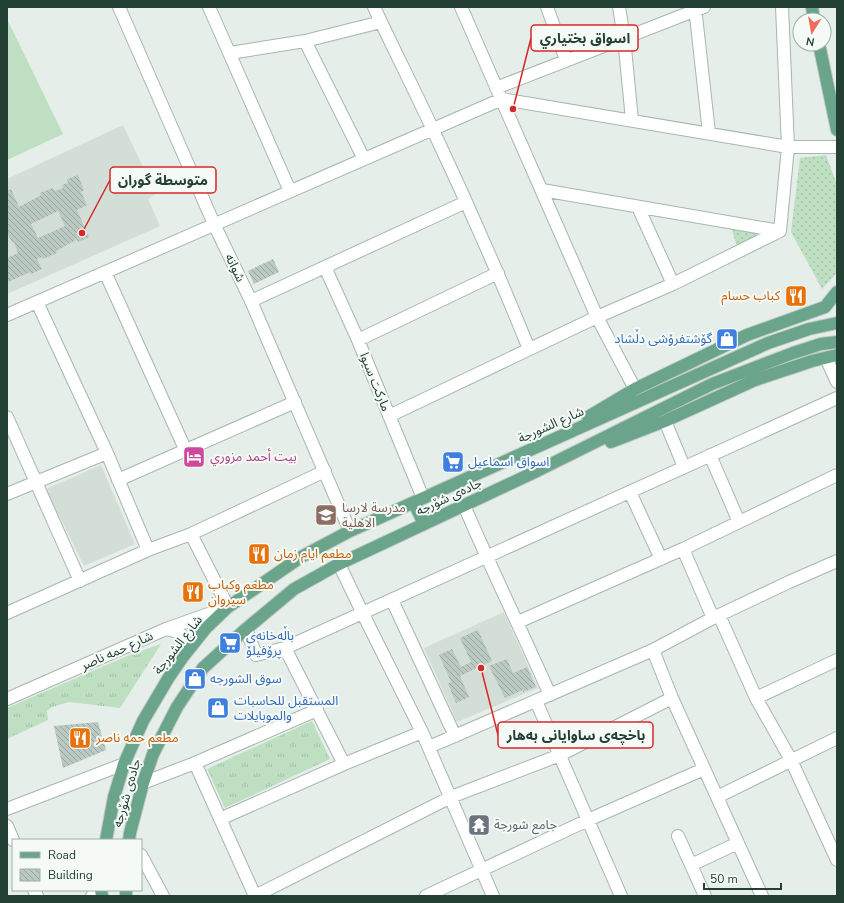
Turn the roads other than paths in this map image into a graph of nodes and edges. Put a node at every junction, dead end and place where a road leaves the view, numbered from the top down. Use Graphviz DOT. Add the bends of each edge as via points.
graph roads {
  1 [pos="119,7"];
  2 [pos="209,7"];
  3 [pos="374,7"];
  4 [pos="461,7"];
  5 [pos="547,7"];
  6 [pos="619,7"];
  7 [pos="782,7"];
  8 [pos="698,8"];
  9 [pos="381,22"];
  10 [pos="624,38"];
  11 [pos="305,41"];
  12 [pos="821,52"];
  13 [pos="230,53"];
  14 [pos="566,60"];
  15 [pos="496,88"];
  16 [pos="502,98"];
  17 [pos="632,120"];
  18 [pos="433,129"];
  19 [pos="837,130"];
  20 [pos="709,133"];
  21 [pos="788,146"];
  22 [pos="837,148"];
  23 [pos="364,159"];
  24 [pos="542,190"];
  25 [pos="290,191"];
  26 [pos="466,202"];
  27 [pos="638,207"];
  28 [pos="214,224"];
  29 [pos="780,231"];
  30 [pos="325,267"];
  31 [pos="105,272"];
  32 [pos="498,274"];
  33 [pos="673,284"];
  34 [pos="837,292"];
  35 [pos="251,301"];
  36 [pos="37,302"];
  37 [pos="831,307"];
  38 [pos="7,315"];
  39 [pos="597,317"];
  40 [pos="837,323"];
  41 [pos="358,340"];
  42 [pos="837,342"];
  43 [pos="529,349"];
  44 [pos="833,355"];
  45 [pos="837,382"];
  46 [pos="635,389"];
  47 [pos="837,398"];
  48 [pos="295,402"];
  49 [pos="389,416"];
  50 [pos="7,417"];
  51 [pos="665,421"];
  52 [pos="540,446"];
  53 [pos="186,451"];
  54 [pos="107,453"];
  55 [pos="710,455"];
  56 [pos="684,467"];
  57 [pos="325,471"];
  58 [pos="537,471"];
  59 [pos="837,475"];
  60 [pos="118,480"];
  61 [pos="35,482"];
  62 [pos="630,492"];
  63 [pos="7,494"];
  64 [pos="419,501"];
  65 [pos="464,505"];
  66 [pos="739,522"];
  67 [pos="424,524"];
  68 [pos="350,531"];
  69 [pos="191,534"];
  70 [pos="683,549"];
  71 [pos="148,550"];
  72 [pos="486,558"];
  73 [pos="660,559"];
  74 [pos="837,561"];
  75 [pos="339,564"];
  76 [pos="80,581"];
  77 [pos="392,600"];
  78 [pos="228,607"];
  79 [pos="8,609"];
  80 [pos="362,614"];
  81 [pos="716,616"];
  82 [pos="518,622"];
  83 [pos="166,629"];
  84 [pos="246,629"];
  85 [pos="285,648"];
  86 [pos="653,650"];
  87 [pos="182,658"];
  88 [pos="837,660"];
  89 [pos="550,695"];
  90 [pos="672,698"];
  91 [pos="756,698"];
  92 [pos="7,699"];
  93 [pos="536,701"];
  94 [pos="317,710"];
  95 [pos="422,732"];
  96 [pos="455,736"];
  97 [pos="837,738"];
  98 [pos="429,747"];
  99 [pos="560,755"];
  100 [pos="791,760"];
  101 [pos="195,763"];
  102 [pos="124,764"];
  103 [pos="344,764"];
  104 [pos="704,769"];
  105 [pos="143,783"];
  106 [pos="451,797"];
  107 [pos="717,797"];
  108 [pos="7,809"];
  109 [pos="220,819"];
  110 [pos="588,820"];
  111 [pos="7,826"];
  112 [pos="678,836"];
  113 [pos="131,838"];
  114 [pos="13,839"];
  115 [pos="106,839"];
  116 [pos="738,843"];
  117 [pos="142,857"];
  118 [pos="837,860"];
  119 [pos="691,865"];
  120 [pos="482,870"];
  121 [pos="162,896"];
  122 [pos="255,896"];
  123 [pos="426,896"];
  124 [pos="493,896"];
  125 [pos="621,896"];
  126 [pos="705,896"];
  127 [pos="762,896"];
  1 -- 28 [label="street, شوانە"];
  2 -- 13 [label="street"];
  3 -- 9 [label="street"];
  4 -- 15 [label="street"];
  5 -- 14 [label="street"];
  6 -- 10 [label="street"];
  7 -- 21 [label="street"];
  8 -- 10 [label="street"];
  8 -- 20 [label="street"];
  9 -- 11 [label="street"];
  9 -- 18 [label="street"];
  10 -- 14 [label="street"];
  10 -- 17 [label="street"];
  11 -- 13 [label="street"];
  11 -- 23 [label="street"];
  12 -- 19 [label="main road"];
  13 -- 25 [label="street"];
  14 -- 15 [label="street"];
  15 -- 16 [label="street"];
  16 -- 17 [label="street"];
  16 -- 18 [label="street"];
  16 -- 24 [label="street"];
  17 -- 20 [label="street"];
  18 -- 23 [label="street"];
  18 -- 26 [label="street"];
  20 -- 21 [label="street"];
  21 -- 22 [label="street"];
  21 -- 29 [label="street"];
  23 -- 25 [label="street"];
  24 -- 27 [label="street"];
  24 -- 39 [label="street"];
  25 -- 28 [label="street"];
  26 -- 30 [label="street"];
  26 -- 32 [label="street"];
  27 -- 29 [label="street"];
  27 -- 33 [label="street"];
  28 -- 31 [label="street"];
  28 -- 35 [label="street, شوانە"];
  29 -- 33 [label="street"];
  30 -- 35 [label="street"];
  30 -- 41 [label="street, مارکت سیوا"];
  31 -- 36 [label="street"];
  31 -- 53 [label="street"];
  32 -- 41 [label="street"];
  32 -- 43 [label="street"];
  33 -- 39 [label="street"];
  34 -- 37 [label="main road"];
  35 -- 48 [label="street, شوانە"];
  36 -- 38 [label="street"];
  36 -- 54 [label="street"];
  37 -- 46 [label="main road" via="747,335"];
  39 -- 43 [label="street"];
  39 -- 46 [label="street"];
  40 -- 52 [label="main road, شارع الشورجة" via="809,329 768,343"];
  41 -- 49 [label="street, مارکت سیوا"];
  42 -- 58 [label="main road, جادەی شۆرجە" via="821,344 767,362 712,384"];
  43 -- 49 [label="street"];
  44 -- 45 [label="street"];
  44 -- 51 [label="main road" via="755,380"];
  46 -- 52 [label="main road"];
  47 -- 55 [label="street"];
  48 -- 53 [label="street"];
  48 -- 57 [label="street, شوانە"];
  49 -- 64 [label="street, مارکت سیوا"];
  50 -- 61 [label="street"];
  51 -- 56 [label="street"];
  51 -- 58 [label="main road"];
  52 -- 64 [label="main road, شارع الشورجة"];
  53 -- 60 [label="street"];
  54 -- 60 [label="street"];
  54 -- 61 [label="street"];
  55 -- 56 [label="street"];
  55 -- 66 [label="street"];
  56 -- 62 [label="street"];
  57 -- 68 [label="street, شوانە"];
  57 -- 69 [label="street"];
  58 -- 65 [label="main road, جادەی شۆرجە"];
  59 -- 66 [label="street"];
  60 -- 71 [label="street"];
  61 -- 63 [label="street"];
  61 -- 76 [label="street"];
  62 -- 72 [label="street"];
  62 -- 73 [label="street"];
  64 -- 67 [label="main road"];
  64 -- 68 [label="main road, شارع الشورجة"];
  65 -- 67 [label="main road, جادەی شۆرجە"];
  65 -- 72 [label="street"];
  66 -- 70 [label="street"];
  67 -- 75 [label="main road, جادەی شۆرجە"];
  68 -- 78 [label="main road, شارع الشورجة" via="301,558"];
  69 -- 71 [label="street"];
  69 -- 78 [label="street"];
  70 -- 73 [label="street"];
  70 -- 81 [label="street"];
  71 -- 76 [label="street"];
  72 -- 77 [label="street"];
  72 -- 82 [label="street"];
  73 -- 82 [label="street"];
  74 -- 81 [label="street"];
  75 -- 80 [label="street"];
  75 -- 84 [label="main road, جادەی شۆرجە" via="294,589"];
  76 -- 79 [label="street"];
  77 -- 80 [label="street"];
  77 -- 96 [label="street"];
  78 -- 83 [label="street, شارع حمه ناصر"];
  78 -- 87 [label="main road, شارع الشورجة" via="206,628"];
  80 -- 85 [label="street"];
  80 -- 95 [label="street"];
  81 -- 86 [label="street"];
  81 -- 91 [label="street"];
  82 -- 89 [label="street"];
  83 -- 87 [label="street" via="179,632 184,638"];
  83 -- 92 [label="street, شارع حمه ناصر"];
  84 -- 85 [label="street" via="256,655"];
  84 -- 105 [label="main road, جادەی شۆرجە" via="203,668 177,707 153,754"];
  85 -- 94 [label="street"];
  86 -- 89 [label="street"];
  86 -- 90 [label="street"];
  87 -- 102 [label="main road, شارع الشورجة" via="143,720"];
  88 -- 91 [label="street"];
  89 -- 93 [label="street"];
  90 -- 99 [label="street"];
  90 -- 104 [label="street"];
  91 -- 100 [label="street"];
  93 -- 96 [label="street"];
  93 -- 99 [label="street"];
  94 -- 101 [label="street"];
  94 -- 103 [label="street"];
  95 -- 98 [label="street"];
  95 -- 103 [label="street"];
  96 -- 98 [label="street"];
  97 -- 100 [label="street"];
  98 -- 106 [label="street"];
  99 -- 106 [label="street"];
  99 -- 110 [label="street"];
  100 -- 107 [label="street"];
  100 -- 118 [label="street"];
  101 -- 105 [label="street"];
  101 -- 109 [label="street"];
  102 -- 108 [label="street"];
  102 -- 115 [label="main road, شارع الشورجة"];
  103 -- 109 [label="street"];
  104 -- 107 [label="street"];
  104 -- 110 [label="street"];
  105 -- 113 [label="main road, جادەی شۆرجە"];
  106 -- 120 [label="street"];
  106 -- 122 [label="street"];
  107 -- 116 [label="street"];
  109 -- 122 [label="street"];
  110 -- 120 [label="street"];
  110 -- 125 [label="street"];
  111 -- 114 [label="street"];
  112 -- 119 [label="street"];
  116 -- 119 [label="street"];
  116 -- 127 [label="street"];
  117 -- 121 [label="street"];
  119 -- 126 [label="street"];
  120 -- 123 [label="street"];
  120 -- 124 [label="street"];
}
